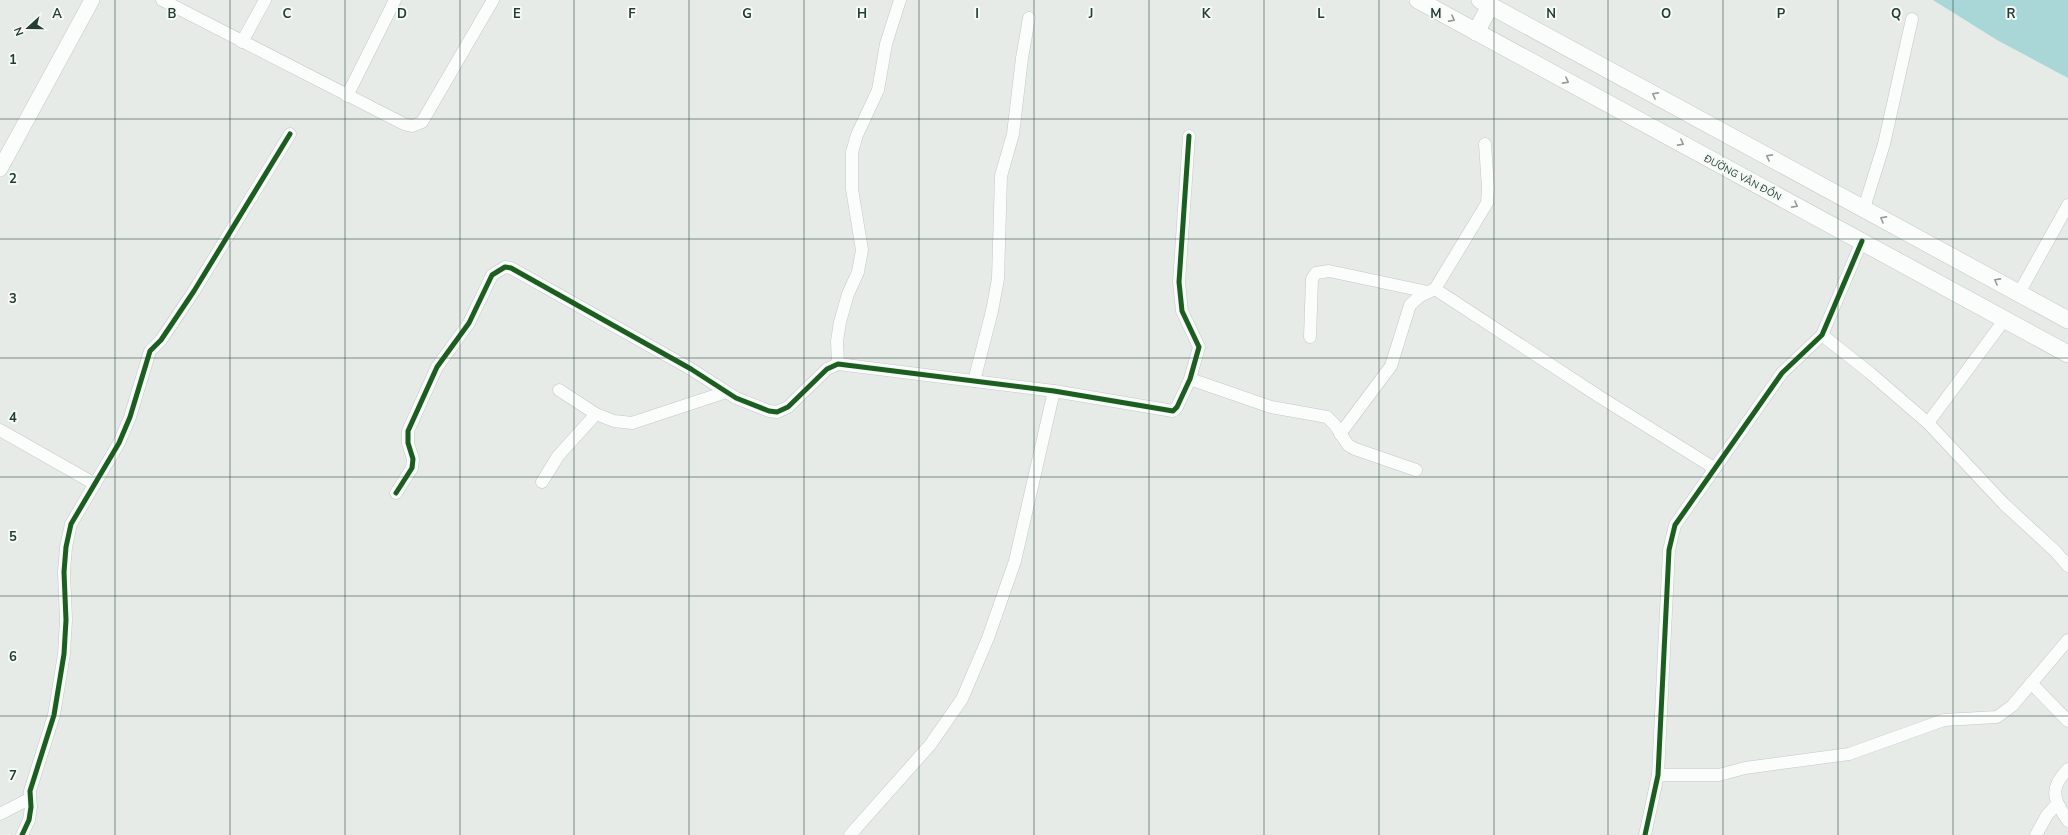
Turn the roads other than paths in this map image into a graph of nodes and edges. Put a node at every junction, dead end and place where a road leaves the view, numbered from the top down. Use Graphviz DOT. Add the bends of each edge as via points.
graph roads {
  1 [pos="92,0"];
  2 [pos="162,0"];
  3 [pos="265,0"];
  4 [pos="395,0"];
  5 [pos="492,0"];
  6 [pos="900,0"];
  7 [pos="1418,0"];
  8 [pos="1485,3"];
  9 [pos="1029,18"];
  10 [pos="1912,19"];
  11 [pos="1476,32"];
  12 [pos="242,42"];
  13 [pos="347,96"];
  14 [pos="290,134"];
  15 [pos="1189,136"];
  16 [pos="1485,144"];
  17 [pos="0,169"];
  18 [pos="2068,205"];
  19 [pos="1864,208"];
  20 [pos="1862,241"];
  21 [pos="1432,290"];
  22 [pos="2019,293"];
  23 [pos="2005,319"];
  24 [pos="2068,320"];
  25 [pos="1822,335"];
  26 [pos="1310,337"];
  27 [pos="2068,354"];
  28 [pos="838,364"];
  29 [pos="1190,379"];
  30 [pos="974,381"];
  31 [pos="559,390"];
  32 [pos="1054,391"];
  33 [pos="726,392"];
  34 [pos="596,414"];
  35 [pos="1928,423"];
  36 [pos="0,430"];
  37 [pos="1340,434"];
  38 [pos="1714,468"];
  39 [pos="1416,470"];
  40 [pos="542,482"];
  41 [pos="95,484"];
  42 [pos="396,493"];
  43 [pos="2068,566"];
  44 [pos="2068,640"];
  45 [pos="2031,683"];
  46 [pos="2068,721"];
  47 [pos="2068,769"];
  48 [pos="1658,775"];
  49 [pos="29,799"];
  50 [pos="2057,804"];
  51 [pos="0,814"];
  52 [pos="2068,821"];
  53 [pos="22,835"];
  54 [pos="850,835"];
  55 [pos="1645,835"];
  56 [pos="2036,835"];
  1 -- 17 [label="street"];
  2 -- 12 [label="street"];
  3 -- 12 [label="street"];
  4 -- 13 [label="street"];
  5 -- 13 [label="street" via="422,122 412,126 404,124"];
  6 -- 28 [label="street" via="886,44 878,90 852,152 852,189 862,250 858,272 840,322 837,341"];
  7 -- 11 [label="main road, ĐƯỜNG VÂN ĐỒN, one-way"];
  8 -- 11 [label="main road"];
  19 -- 8 [label="main road, one-way"];
  9 -- 30 [label="street" via="1016,120 1001,176 999,254 994,298"];
  10 -- 19 [label="street" via="1884,144"];
  11 -- 20 [label="main road, ĐƯỜNG VÂN ĐỒN, one-way"];
  12 -- 13 [label="street"];
  14 -- 41 [label="street" via="194,291 161,340 150,351 130,417 119,443"];
  15 -- 29 [label="street" via="1179,282 1182,311 1199,347"];
  16 -- 21 [label="street" via="1487,203"];
  18 -- 22 [label="street"];
  22 -- 19 [label="main road, one-way"];
  20 -- 23 [label="main road, ĐƯỜNG VÂN ĐỒN"];
  20 -- 25 [label="street"];
  21 -- 26 [label="street" via="1329,271 1316,272 1312,279"];
  21 -- 37 [label="street" via="1410,305 1391,366"];
  21 -- 38 [label="street"];
  22 -- 24 [label="main road"];
  23 -- 27 [label="main road, ĐƯỜNG VÂN ĐỒN"];
  23 -- 35 [label="street"];
  25 -- 35 [label="street"];
  25 -- 38 [label="street" via="1782,373"];
  28 -- 30 [label="street"];
  28 -- 33 [label="street" via="828,369 788,407 777,412"];
  29 -- 32 [label="street" via="1176,407 1169,411"];
  29 -- 37 [label="street" via="1271,406 1327,417"];
  30 -- 32 [label="street"];
  31 -- 34 [label="street"];
  32 -- 54 [label="street" via="1015,561 988,638 962,699 930,746"];
  33 -- 34 [label="street" via="632,423 614,421"];
  33 -- 42 [label="street" via="691,369 506,267 492,275 470,319 437,367 408,431 412,468"];
  34 -- 40 [label="street" via="558,456"];
  35 -- 43 [label="street" via="2004,504"];
  36 -- 41 [label="street"];
  37 -- 39 [label="street" via="1354,449"];
  38 -- 48 [label="street" via="1675,524 1669,550"];
  41 -- 49 [label="street" via="71,524 66,547 64,654 54,715"];
  44 -- 45 [label="street"];
  45 -- 46 [label="street"];
  45 -- 48 [label="street" via="2012,706 1997,717 1944,720 1850,754 1745,768 1719,775"];
  47 -- 50 [label="street" via="2056,783"];
  48 -- 55 [label="street"];
  49 -- 51 [label="street"];
  49 -- 53 [label="street" via="29,820"];
  50 -- 52 [label="street"];
  50 -- 56 [label="street" via="2047,815"];
}
